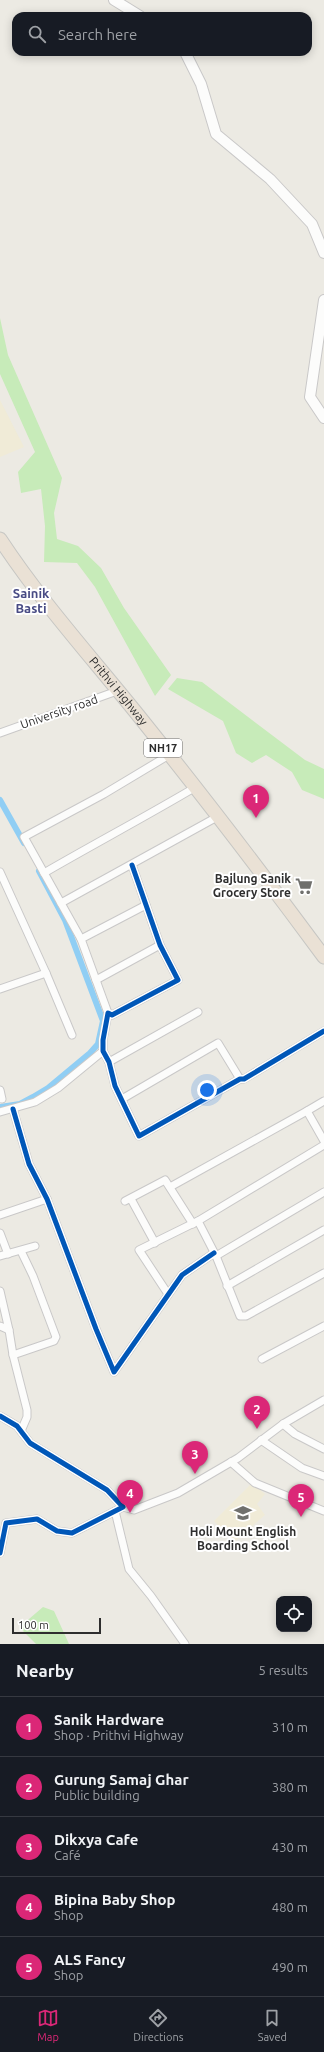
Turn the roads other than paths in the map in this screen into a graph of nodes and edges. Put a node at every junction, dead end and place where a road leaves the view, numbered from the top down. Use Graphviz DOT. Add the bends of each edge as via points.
graph roads {
  1 [pos="114,0"];
  2 [pos="134,12"];
  3 [pos="188,56"];
  4 [pos="324,253"];
  5 [pos="324,300"];
  6 [pos="324,418"];
  7 [pos="0,539"];
  8 [pos="117,691"];
  9 [pos="0,732"];
  10 [pos="169,755"];
  11 [pos="194,788"];
  12 [pos="217,817"];
  13 [pos="132,865"];
  14 [pos="0,872"];
  15 [pos="44,873"];
  16 [pos="61,903"];
  17 [pos="146,905"];
  18 [pos="81,939"];
  19 [pos="160,945"];
  20 [pos="324,957"];
  21 [pos="46,973"];
  22 [pos="96,980"];
  23 [pos="0,988"];
  24 [pos="198,1012"];
  25 [pos="108,1014"];
  26 [pos="324,1031"];
  27 [pos="72,1036"];
  28 [pos="103,1051"];
  29 [pos="109,1062"];
  30 [pos="240,1079"];
  31 [pos="0,1090"];
  32 [pos="2,1099"];
  33 [pos="122,1099"];
  34 [pos="324,1101"];
  35 [pos="13,1109"];
  36 [pos="307,1111"];
  37 [pos="0,1112"];
  38 [pos="324,1141"];
  39 [pos="324,1145"];
  40 [pos="170,1187"];
  41 [pos="324,1192"];
  42 [pos="47,1199"];
  43 [pos="0,1215"];
  44 [pos="195,1222"];
  45 [pos="324,1231"];
  46 [pos="0,1233"];
  47 [pos="155,1243"];
  48 [pos="35,1246"];
  49 [pos="21,1251"];
  50 [pos="8,1254"];
  51 [pos="215,1254"];
  52 [pos="0,1256"];
  53 [pos="324,1273"];
  54 [pos="227,1286"];
  55 [pos="0,1291"];
  56 [pos="168,1294"];
  57 [pos="0,1326"];
  58 [pos="324,1326"];
  59 [pos="9,1330"];
  60 [pos="12,1355"];
  61 [pos="262,1359"];
  62 [pos="322,1401"];
  63 [pos="324,1410"];
  64 [pos="3,1417"];
  65 [pos="283,1424"];
  66 [pos="21,1431"];
  67 [pos="261,1440"];
  68 [pos="324,1449"];
  69 [pos="231,1462"];
  70 [pos="324,1476"];
  71 [pos="123,1507"];
  72 [pos="114,1511"];
  73 [pos="324,1511"];
  74 [pos="0,1553"];
  75 [pos="185,1644"];
  1 -- 2 [label="street"];
  3 -- 4 [label="street" via="201,84 216,134 270,179 312,224"];
  5 -- 6 [label="street" via="310,397"];
  7 -- 8 [label="highway, Prithvi Highway / NH17" via="25,577"];
  8 -- 9 [label="street, University road"];
  8 -- 10 [label="highway, Prithvi Highway / NH17"];
  10 -- 11 [label="highway, Prithvi Highway / NH17"];
  10 -- 15 [label="street" via="24,837"];
  11 -- 12 [label="highway, Prithvi Highway / NH17"];
  11 -- 15 [label="street" via="128,828"];
  12 -- 13 [label="street"];
  12 -- 20 [label="highway, Prithvi Highway / NH17"];
  13 -- 16 [label="street"];
  13 -- 17 [label="street"];
  14 -- 21 [label="street"];
  15 -- 16 [label="street"];
  16 -- 18 [label="street"];
  17 -- 18 [label="street"];
  17 -- 19 [label="street"];
  18 -- 22 [label="street"];
  19 -- 22 [label="street"];
  19 -- 25 [label="street" via="178,980 112,1015"];
  21 -- 23 [label="street"];
  21 -- 27 [label="street"];
  22 -- 25 [label="street"];
  24 -- 29 [label="street"];
  25 -- 28 [label="street"];
  26 -- 30 [label="street"];
  28 -- 29 [label="street"];
  28 -- 35 [label="street" via="58,1088 35,1102"];
  29 -- 33 [label="street" via="115,1086"];
  30 -- 33 [label="street" via="218,1043"];
  30 -- 33 [label="street" via="139,1136"];
  31 -- 32 [label="street"];
  34 -- 36 [label="street"];
  35 -- 37 [label="street"];
  35 -- 42 [label="street" via="29,1164"];
  36 -- 38 [label="street"];
  36 -- 40 [label="street"];
  39 -- 44 [label="street"];
  40 -- 44 [label="street"];
  40 -- 47 [label="street" via="165,1180 128,1200"];
  41 -- 51 [label="street"];
  42 -- 43 [label="street"];
  42 -- 56 [label="street" via="114,1372"];
  44 -- 47 [label="street"];
  44 -- 51 [label="street"];
  45 -- 54 [label="street"];
  46 -- 50 [label="street"];
  47 -- 56 [label="street" via="139,1250"];
  48 -- 49 [label="street"];
  49 -- 50 [label="street"];
  49 -- 60 [label="street" via="56,1337 54,1341"];
  50 -- 52 [label="street"];
  51 -- 54 [label="street"];
  51 -- 56 [label="street" via="182,1275"];
  53 -- 54 [label="street" via="243,1316 238,1312"];
  55 -- 59 [label="street"];
  57 -- 59 [label="street"];
  58 -- 61 [label="street"];
  59 -- 60 [label="street"];
  60 -- 66 [label="street" via="27,1410"];
  62 -- 63 [label="street"];
  62 -- 65 [label="street"];
  64 -- 66 [label="street"];
  65 -- 67 [label="street"];
  65 -- 68 [label="street" via="295,1434"];
  66 -- 71 [label="street" via="30,1443 102,1487"];
  67 -- 69 [label="street"];
  67 -- 70 [label="street" via="302,1468"];
  69 -- 71 [label="street" via="151,1505 134,1510"];
  69 -- 73 [label="street" via="255,1483"];
  71 -- 72 [label="street"];
  72 -- 74 [label="street" via="72,1532 57,1531 37,1519 6,1523"];
  72 -- 75 [label="street" via="129,1569 152,1596"];
}
